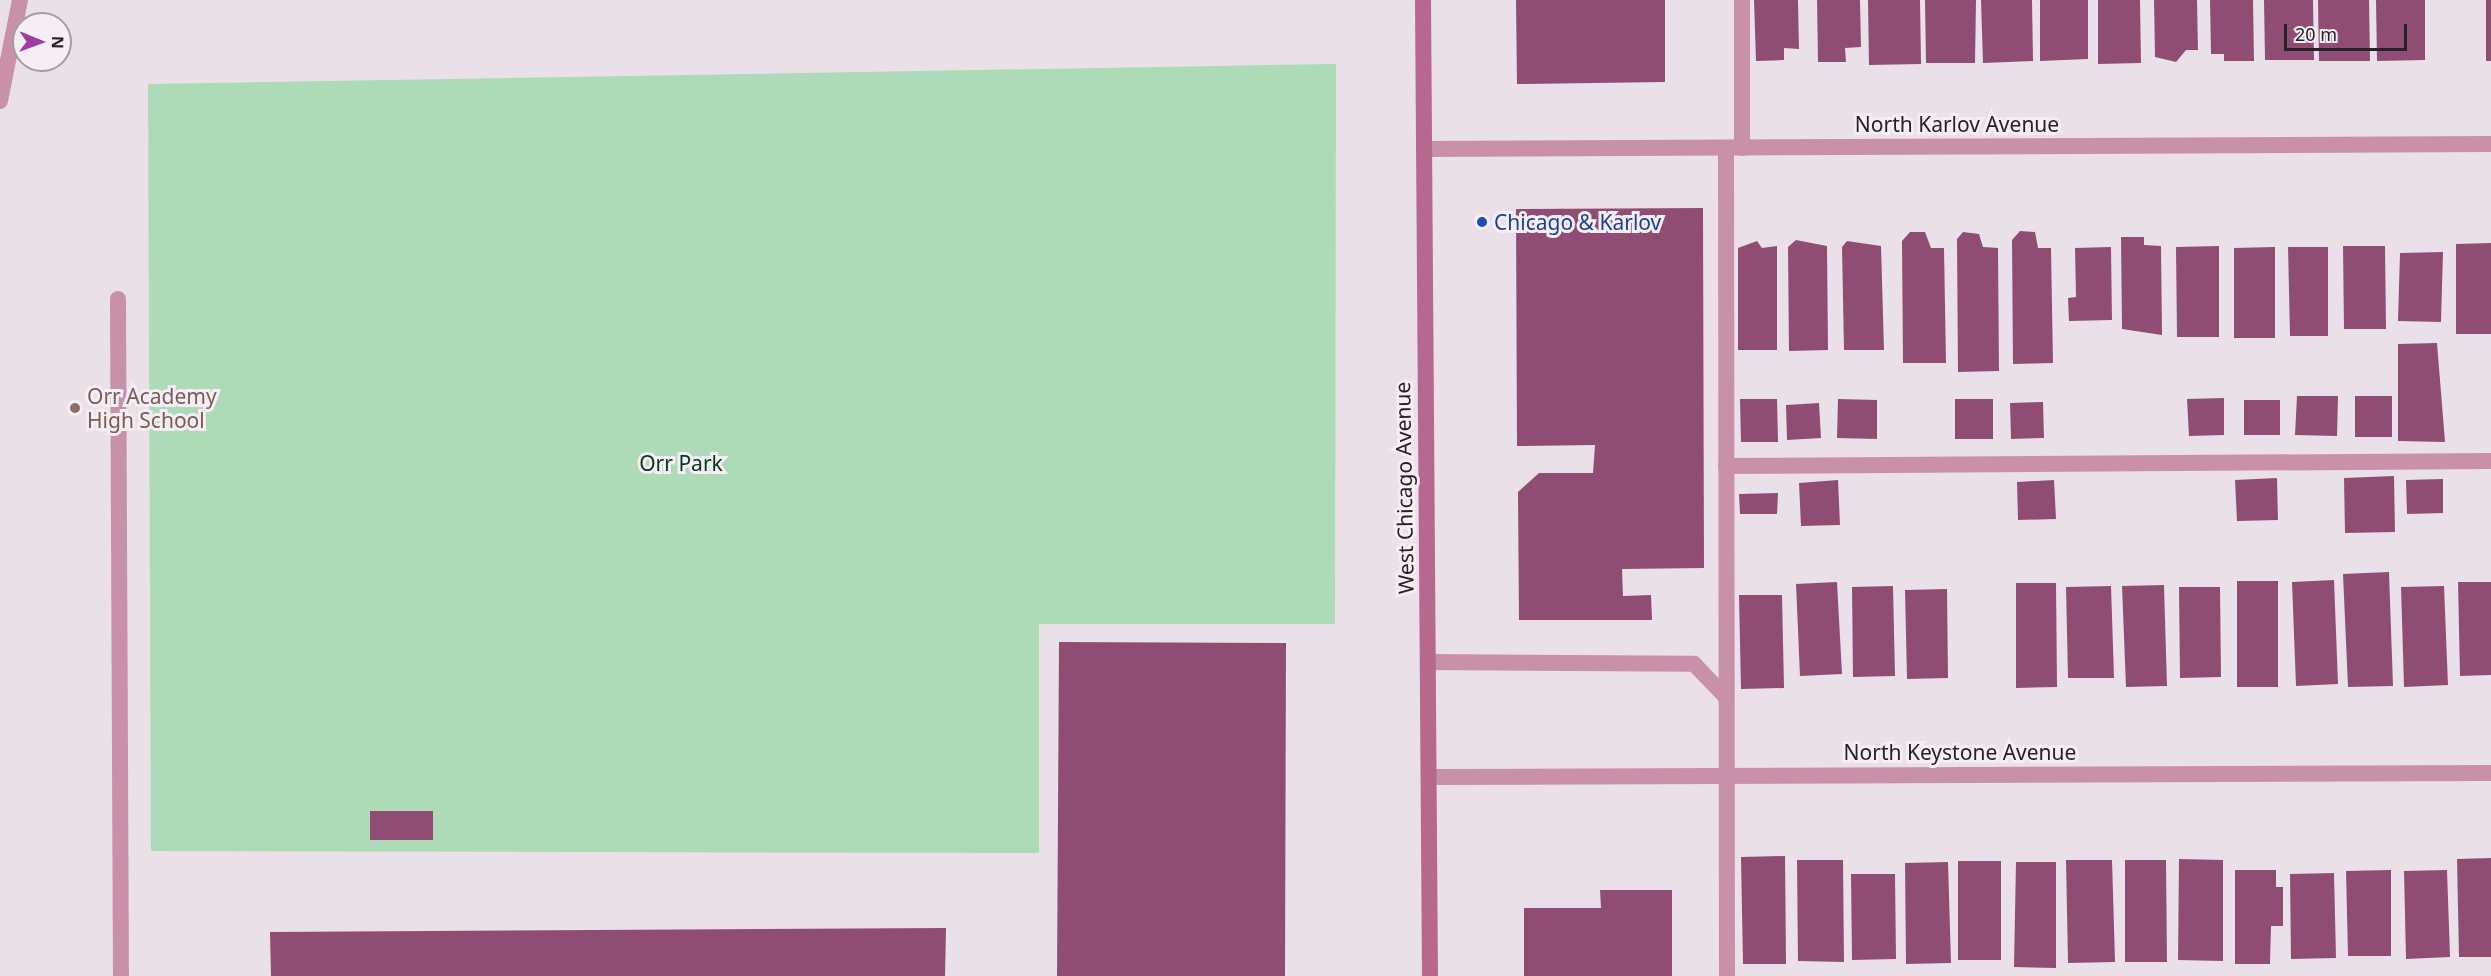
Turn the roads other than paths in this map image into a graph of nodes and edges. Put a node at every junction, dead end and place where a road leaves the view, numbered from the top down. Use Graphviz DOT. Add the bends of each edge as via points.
graph roads {
  1 [pos="20,0"];
  2 [pos="1423,0"];
  3 [pos="1742,0"];
  4 [pos="0,101"];
  5 [pos="2491,144"];
  6 [pos="1734,148"];
  7 [pos="1424,149"];
  8 [pos="118,299"];
  9 [pos="2491,461"];
  10 [pos="1726,466"];
  11 [pos="1428,662"];
  12 [pos="1726,697"];
  13 [pos="2491,772"];
  14 [pos="1726,776"];
  15 [pos="1429,777"];
  16 [pos="121,976"];
  17 [pos="1430,976"];
  18 [pos="1727,976"];
  1 -- 4 [label="street"];
  2 -- 7 [label="main road, West Chicago Avenue"];
  3 -- 6 [label="street"];
  5 -- 6 [label="street, North Karlov Avenue"];
  6 -- 7 [label="street, North Karlov Avenue"];
  6 -- 10 [label="street"];
  7 -- 11 [label="main road, West Chicago Avenue"];
  8 -- 16 [label="street"];
  9 -- 10 [label="street"];
  10 -- 12 [label="street"];
  11 -- 12 [label="street" via="1694,664"];
  11 -- 15 [label="main road, West Chicago Avenue"];
  12 -- 14 [label="street"];
  13 -- 14 [label="street, North Keystone Avenue"];
  14 -- 15 [label="street, North Keystone Avenue"];
  14 -- 18 [label="street"];
  15 -- 17 [label="main road, West Chicago Avenue"];
}
